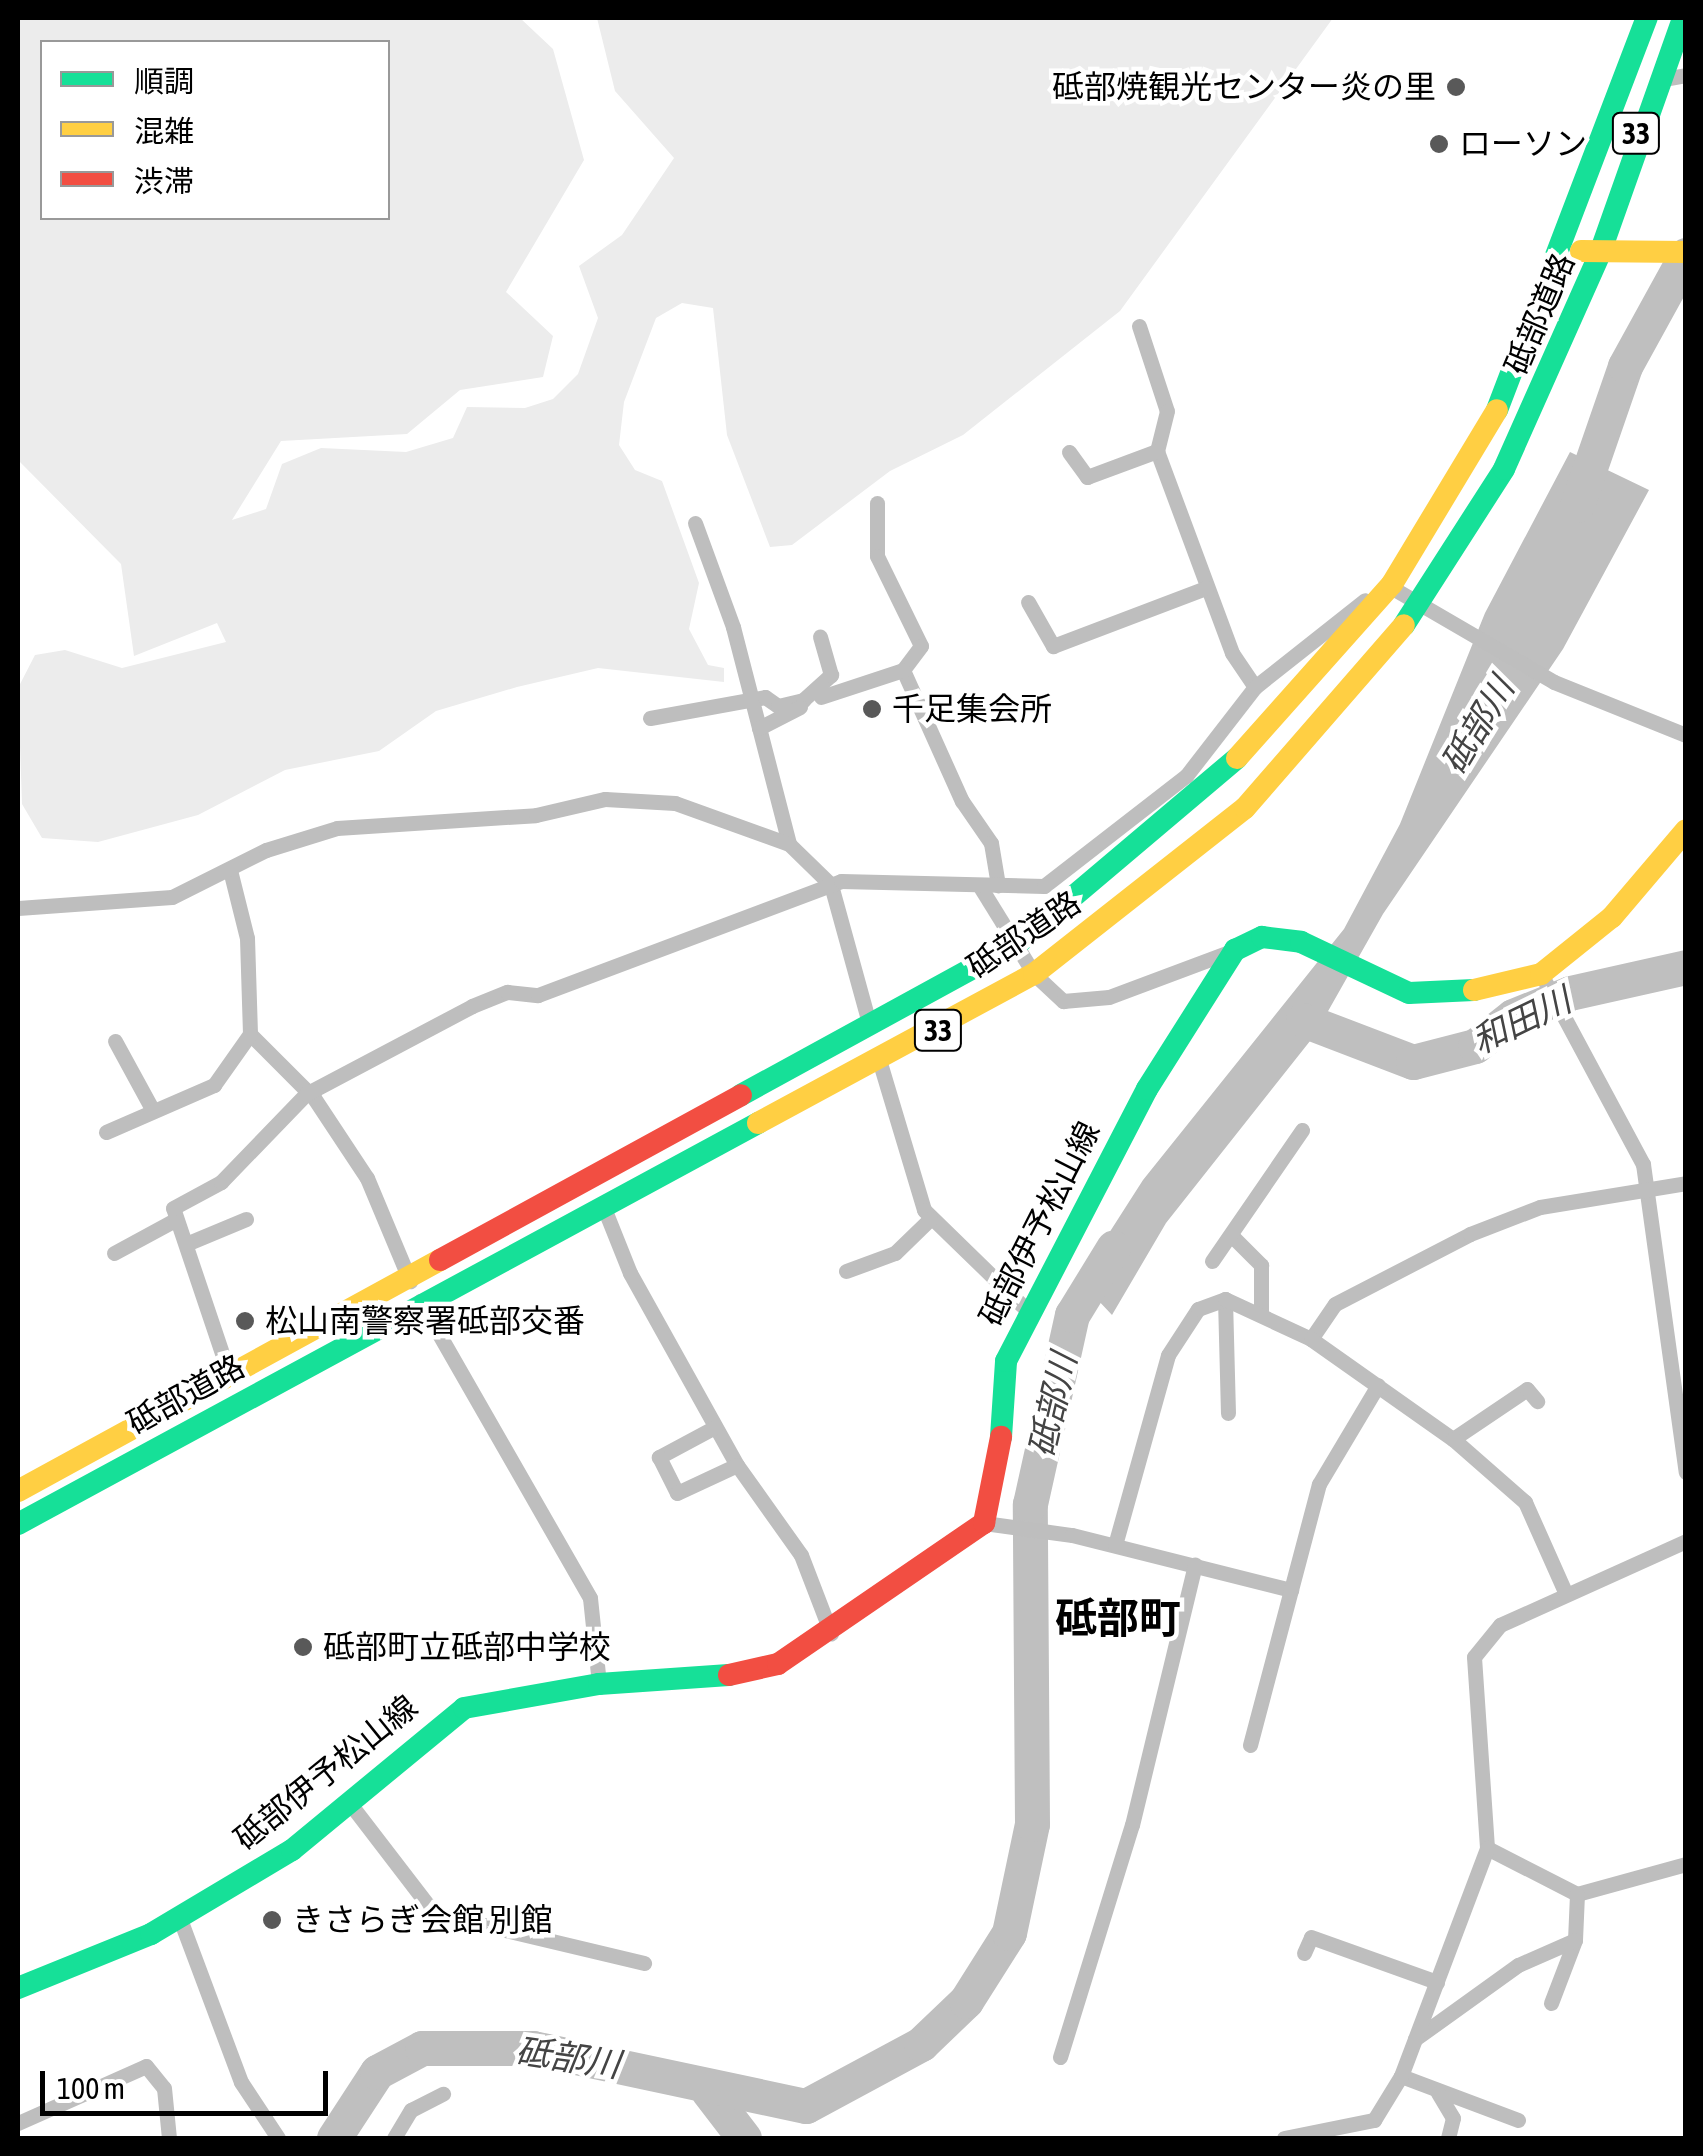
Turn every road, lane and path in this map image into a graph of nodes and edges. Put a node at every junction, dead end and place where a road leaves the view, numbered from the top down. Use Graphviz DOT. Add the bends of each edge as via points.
graph roads {
  1 [pos="1647,18"];
  2 [pos="1683,18"];
  3 [pos="1686,75"];
  4 [pos="1654,80"];
  5 [pos="1563,249"];
  6 [pos="1686,252"];
  7 [pos="1600,253"];
  8 [pos="1138,326"];
  9 [pos="1157,451"];
  10 [pos="1069,452"];
  11 [pos="878,503"];
  12 [pos="694,524"];
  13 [pos="1392,584"];
  14 [pos="1206,588"];
  15 [pos="1028,602"];
  16 [pos="1422,605"];
  17 [pos="820,638"];
  18 [pos="903,670"];
  19 [pos="1255,688"];
  20 [pos="753,700"];
  21 [pos="650,718"];
  22 [pos="759,728"];
  23 [pos="1686,734"];
  24 [pos="1686,830"];
  25 [pos="789,844"];
  26 [pos="230,870"];
  27 [pos="831,885"];
  28 [pos="979,885"];
  29 [pos="998,885"];
  30 [pos="18,908"];
  31 [pos="1017,944"];
  32 [pos="1234,950"];
  33 [pos="1034,974"];
  34 [pos="1543,978"];
  35 [pos="870,1028"];
  36 [pos="250,1034"];
  37 [pos="115,1041"];
  38 [pos="880,1063"];
  39 [pos="306,1094"];
  40 [pos="152,1109"];
  41 [pos="1302,1130"];
  42 [pos="106,1132"];
  43 [pos="1686,1183"];
  44 [pos="1646,1185"];
  45 [pos="604,1208"];
  46 [pos="930,1218"];
  47 [pos="246,1219"];
  48 [pos="174,1220"];
  49 [pos="1232,1237"];
  50 [pos="186,1244"];
  51 [pos="114,1253"];
  52 [pos="1212,1261"];
  53 [pos="846,1271"];
  54 [pos="410,1280"];
  55 [pos="1225,1299"];
  56 [pos="422,1304"];
  57 [pos="1028,1311"];
  58 [pos="1261,1312"];
  59 [pos="1312,1338"];
  60 [pos="230,1377"];
  61 [pos="1378,1385"];
  62 [pos="1537,1401"];
  63 [pos="1228,1413"];
  64 [pos="716,1426"];
  65 [pos="1452,1439"];
  66 [pos="737,1465"];
  67 [pos="1686,1472"];
  68 [pos="18,1491"];
  69 [pos="984,1523"];
  70 [pos="18,1524"];
  71 [pos="1686,1542"];
  72 [pos="1115,1546"];
  73 [pos="1196,1565"];
  74 [pos="1291,1590"];
  75 [pos="1566,1594"];
  76 [pos="830,1633"];
  77 [pos="599,1684"];
  78 [pos="1250,1745"];
  79 [pos="348,1801"];
  80 [pos="1488,1848"];
  81 [pos="1686,1864"];
  82 [pos="1577,1894"];
  83 [pos="180,1919"];
  84 [pos="1317,1920"];
  85 [pos="1311,1937"];
  86 [pos="1575,1940"];
  87 [pos="1304,1953"];
  88 [pos="644,1963"];
  89 [pos="1437,1982"];
  90 [pos="18,1988"];
  91 [pos="1551,2003"];
  92 [pos="1415,2039"];
  93 [pos="1060,2057"];
  94 [pos="1401,2076"];
  95 [pos="1438,2093"];
  96 [pos="442,2094"];
  97 [pos="1518,2120"];
  98 [pos="18,2123"];
  99 [pos="400,2136"];
  100 [pos="169,2138"];
  101 [pos="278,2138"];
  102 [pos="1284,2138"];
  103 [pos="1448,2138"];
  1 -- 5 [label="main road, 砥部道路 / 33"];
  2 -- 4 [label="main road, 砥部道路 / 33"];
  3 -- 4 [label="street"];
  4 -- 7 [label="main road, 砥部道路 / 33"];
  5 -- 7 [label="main road"];
  5 -- 13 [label="main road, 砥部道路 / 33" via="1503,400"];
  6 -- 7 [label="main road"];
  7 -- 16 [label="main road, 砥部道路 / 33" via="1553,372"];
  8 -- 9 [label="street" via="1167,411"];
  9 -- 10 [label="street" via="1086,477"];
  9 -- 14 [label="street"];
  11 -- 18 [label="street" via="877,556 921,646"];
  12 -- 20 [label="street"];
  13 -- 16 [label="street"];
  13 -- 19 [label="street"];
  13 -- 31 [label="main road, 砥部道路 / 33" via="1207,792"];
  14 -- 15 [label="street" via="1052,646"];
  14 -- 19 [label="street"];
  16 -- 23 [label="street" via="1554,682"];
  16 -- 33 [label="main road, 砥部道路 / 33" via="1245,808"];
  17 -- 20 [label="street" via="831,675 825,688 778,706"];
  18 -- 22 [label="street" via="855,682"];
  18 -- 29 [label="street" via="949,776 991,843"];
  19 -- 29 [label="street" via="1186,776 1085,860 1044,886"];
  20 -- 21 [label="street"];
  20 -- 22 [label="street"];
  22 -- 25 [label="street"];
  24 -- 34 [label="main road" via="1612,916"];
  25 -- 26 [label="street" via="675,803 605,799 536,815 337,828"];
  25 -- 27 [label="street"];
  26 -- 30 [label="street" via="138,905"];
  26 -- 36 [label="street" via="247,938"];
  27 -- 28 [label="street"];
  27 -- 35 [label="street"];
  27 -- 39 [label="street" via="538,995 490,999"];
  28 -- 29 [label="street"];
  28 -- 31 [label="street"];
  31 -- 33 [label="street"];
  31 -- 35 [label="main road, 砥部道路 / 33"];
  32 -- 33 [label="street" via="1083,1003 1063,1000"];
  32 -- 34 [label="main road" via="1262,937 1300,942 1379,980 1454,995"];
  32 -- 57 [label="main road, 砥部伊予松山線"];
  33 -- 38 [label="main road, 砥部道路 / 33"];
  34 -- 44 [label="street" via="1644,1164"];
  35 -- 54 [label="main road, 砥部道路 / 33"];
  36 -- 39 [label="street"];
  36 -- 40 [label="street" via="214,1085"];
  37 -- 40 [label="street"];
  38 -- 45 [label="main road, 砥部道路 / 33"];
  38 -- 46 [label="street"];
  39 -- 48 [label="street" via="221,1182 173,1208"];
  39 -- 54 [label="street" via="367,1178"];
  40 -- 42 [label="street"];
  41 -- 49 [label="street"];
  43 -- 44 [label="street"];
  44 -- 59 [label="street" via="1540,1207 1470,1234 1335,1304"];
  44 -- 67 [label="street"];
  45 -- 56 [label="main road, 砥部道路 / 33"];
  45 -- 64 [label="street" via="630,1273"];
  46 -- 53 [label="street" via="895,1253"];
  46 -- 57 [label="street"];
  47 -- 50 [label="street"];
  48 -- 50 [label="street"];
  48 -- 51 [label="street"];
  49 -- 52 [label="street"];
  49 -- 58 [label="street" via="1261,1265"];
  50 -- 60 [label="street"];
  54 -- 56 [label="street"];
  54 -- 60 [label="main road, 砥部道路 / 33"];
  55 -- 58 [label="street"];
  55 -- 63 [label="street"];
  55 -- 72 [label="street" via="1198,1309 1168,1355"];
  56 -- 70 [label="main road, 砥部道路 / 33"];
  56 -- 77 [label="street" via="590,1598"];
  57 -- 69 [label="main road, 砥部伊予松山線" via="1006,1360 999,1470"];
  58 -- 59 [label="street"];
  59 -- 61 [label="street"];
  60 -- 68 [label="main road, 砥部道路 / 33"];
  61 -- 65 [label="street"];
  61 -- 74 [label="street" via="1319,1484"];
  62 -- 65 [label="street" via="1527,1390"];
  64 -- 66 [label="street"];
  64 -- 66 [label="street" via="659,1457 677,1493"];
  65 -- 75 [label="street" via="1524,1502"];
  66 -- 76 [label="street" via="801,1554"];
  69 -- 72 [label="street"];
  69 -- 76 [label="main road, 砥部伊予松山線"];
  71 -- 75 [label="street"];
  72 -- 73 [label="street"];
  73 -- 74 [label="street"];
  73 -- 93 [label="street" via="1132,1825"];
  74 -- 78 [label="street"];
  75 -- 80 [label="street" via="1481,1638 1474,1657"];
  76 -- 77 [label="main road, 砥部伊予松山線" via="778,1664 732,1676"];
  77 -- 79 [label="main road, 砥部伊予松山線" via="464,1708"];
  79 -- 83 [label="main road, 砥部伊予松山線" via="292,1850"];
  79 -- 88 [label="street" via="434,1913"];
  80 -- 82 [label="street"];
  80 -- 89 [label="street"];
  81 -- 82 [label="street"];
  82 -- 86 [label="street"];
  83 -- 90 [label="main road, 砥部伊予松山線"];
  83 -- 101 [label="street" via="241,2082"];
  84 -- 85 [label="street"];
  85 -- 87 [label="street"];
  85 -- 89 [label="street"];
  86 -- 91 [label="street"];
  86 -- 92 [label="street" via="1518,1964"];
  89 -- 92 [label="street"];
  92 -- 94 [label="street"];
  94 -- 95 [label="street"];
  94 -- 102 [label="street" via="1374,2120"];
  95 -- 97 [label="street"];
  95 -- 103 [label="street" via="1453,2118"];
  96 -- 99 [label="street" via="411,2110"];
  98 -- 100 [label="street" via="146,2066 164,2088"];
}
